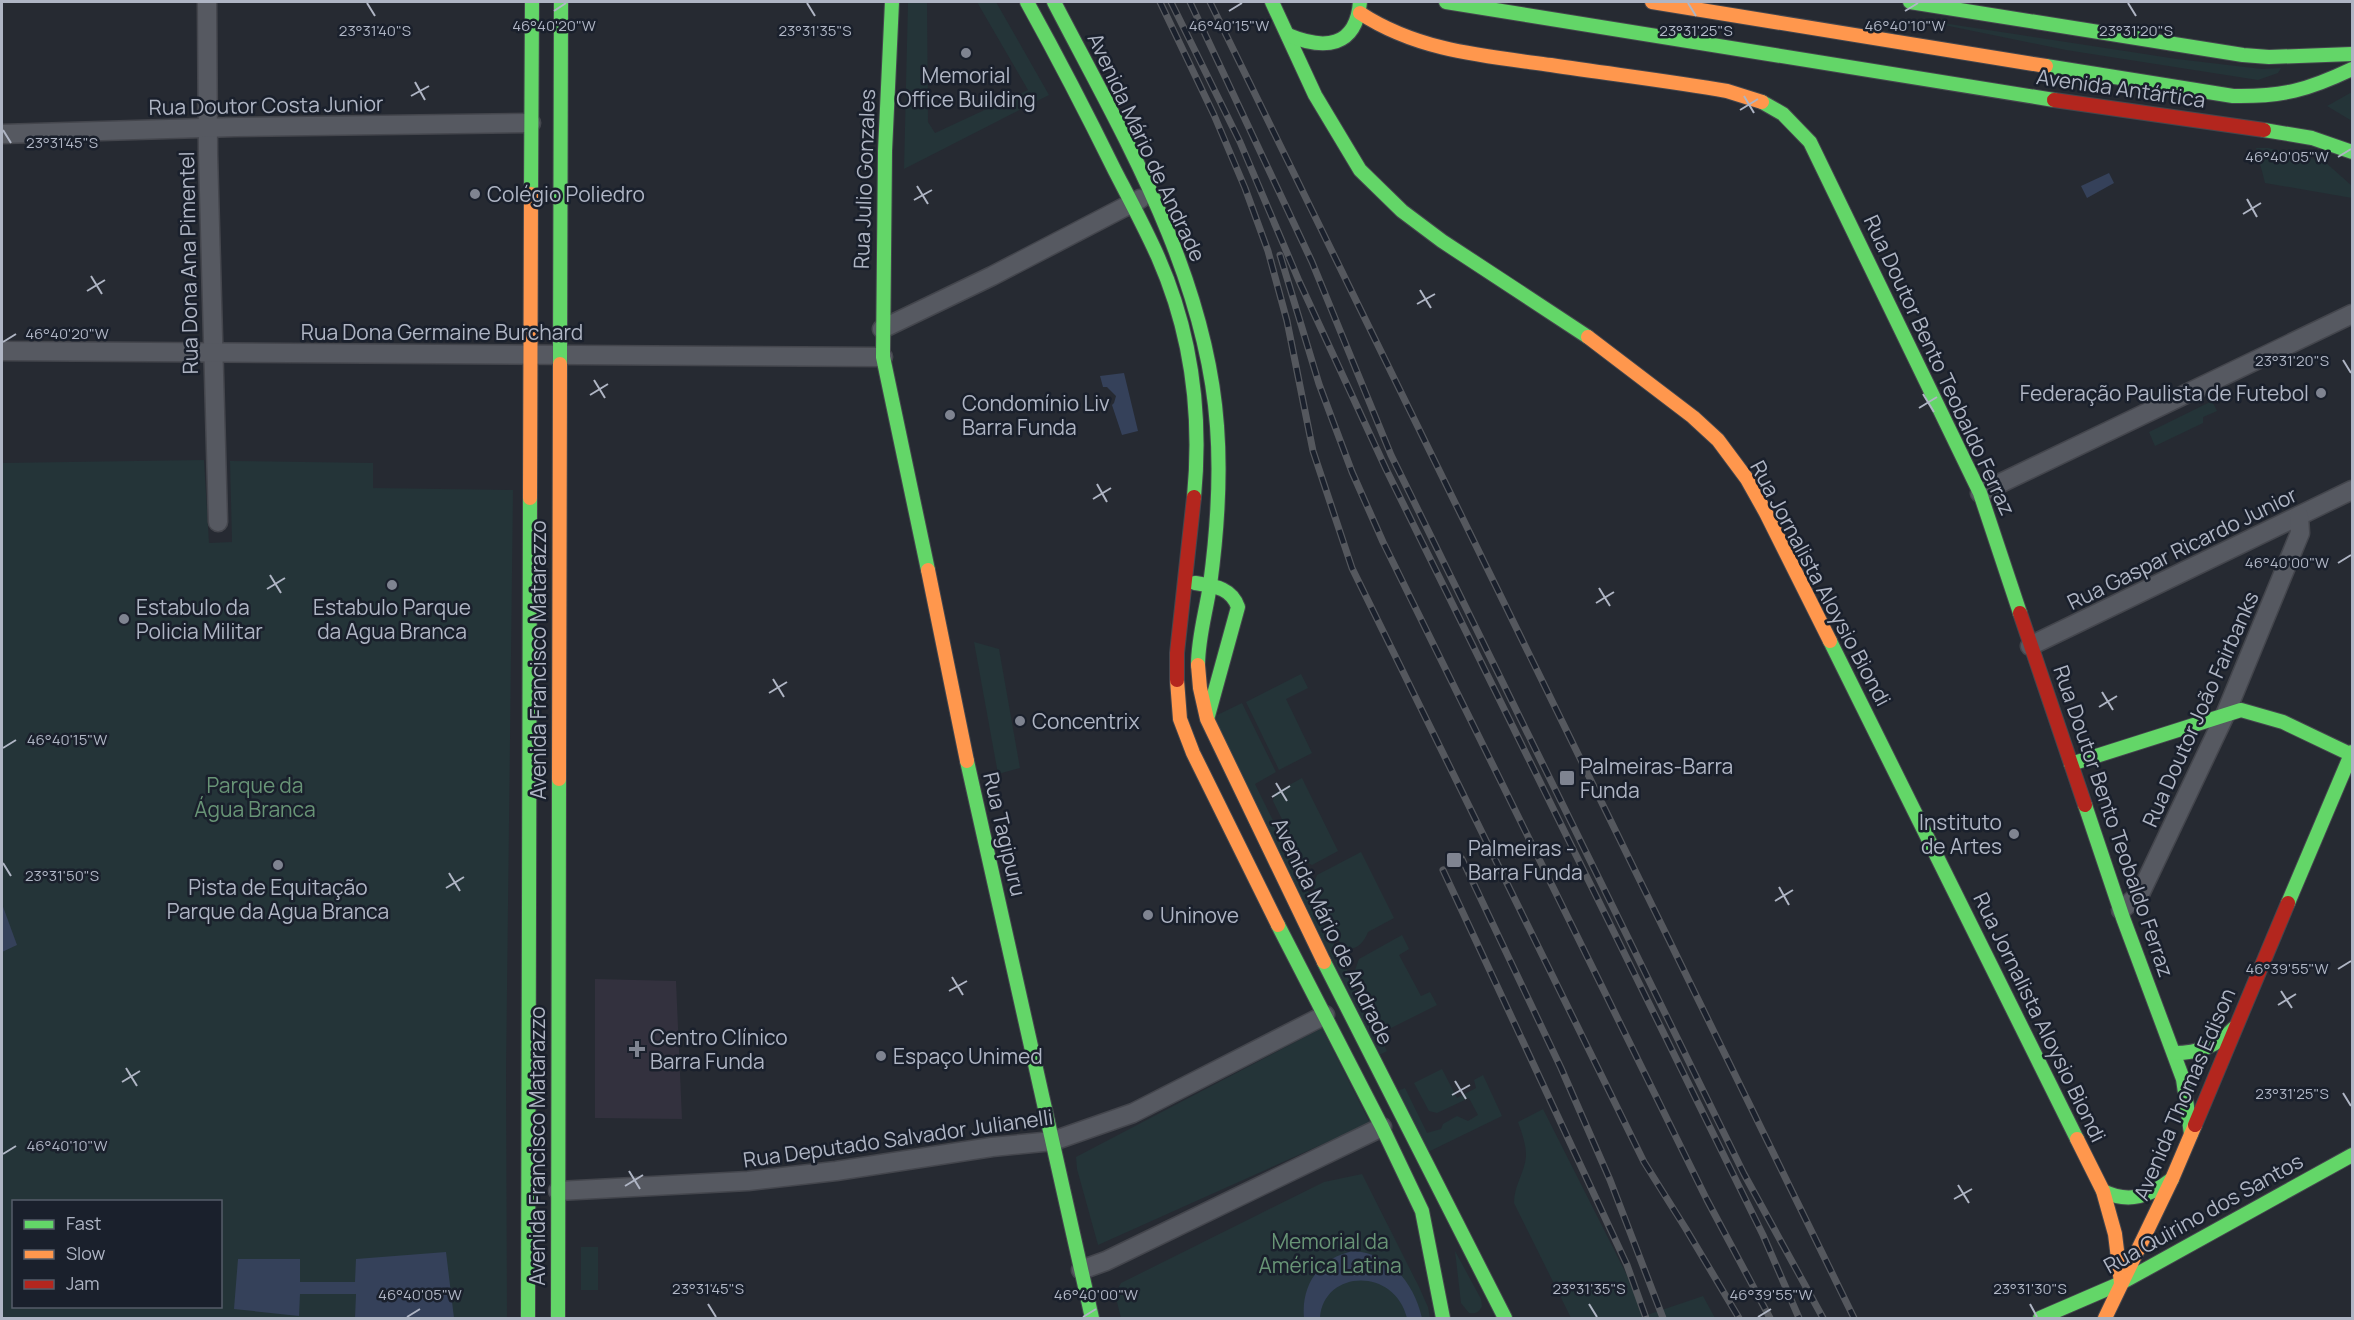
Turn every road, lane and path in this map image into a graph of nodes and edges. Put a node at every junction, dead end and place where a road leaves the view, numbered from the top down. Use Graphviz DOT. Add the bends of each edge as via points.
graph roads {
  1 [pos="207,2"];
  2 [pos="532,2"];
  3 [pos="561,2"];
  4 [pos="892,2"];
  5 [pos="1027,2"];
  6 [pos="1054,2"];
  7 [pos="1272,2"];
  8 [pos="1446,2"];
  9 [pos="1652,2"];
  10 [pos="1910,2"];
  11 [pos="1360,7"];
  12 [pos="1288,35"];
  13 [pos="2352,54"];
  14 [pos="2352,69"];
  15 [pos="531,123"];
  16 [pos="208,128"];
  17 [pos="2,134"];
  18 [pos="2352,152"];
  19 [pos="1150,194"];
  20 [pos="1132,204"];
  21 [pos="2352,314"];
  22 [pos="882,329"];
  23 [pos="2,351"];
  24 [pos="213,354"];
  25 [pos="530,355"];
  26 [pos="559,356"];
  27 [pos="883,357"];
  28 [pos="2352,490"];
  29 [pos="1980,493"];
  30 [pos="2299,516"];
  31 [pos="218,522"];
  32 [pos="1185,581"];
  33 [pos="1210,586"];
  34 [pos="2030,646"];
  35 [pos="2226,715"];
  36 [pos="1207,719"];
  37 [pos="2352,754"];
  38 [pos="2071,764"];
  39 [pos="2121,910"];
  40 [pos="1325,1015"];
  41 [pos="2238,1023"];
  42 [pos="2174,1053"];
  43 [pos="1382,1127"];
  44 [pos="2191,1134"];
  45 [pos="1053,1141"];
  46 [pos="2352,1155"];
  47 [pos="2172,1179"];
  48 [pos="558,1191"];
  49 [pos="2103,1191"];
  50 [pos="1081,1270"];
  51 [pos="2121,1283"];
  52 [pos="1500,1317"];
  53 [pos="528,1318"];
  54 [pos="558,1318"];
  55 [pos="1092,1318"];
  56 [pos="1443,1318"];
  57 [pos="2040,1318"];
  58 [pos="2104,1318"];
  1 -- 16 [label="street, Rua Dona Ana Pimentel"];
  2 -- 15 [label="street, Avenida Francisco Matarazzo"];
  3 -- 26 [label="street, Avenida Francisco Matarazzo"];
  4 -- 22 [label="street, Rua Julio Gonzales"];
  5 -- 20 [label="street, Avenida Mário de Andrade"];
  6 -- 19 [label="street, Avenida Mário de Andrade"];
  7 -- 12 [label="street, Rua Jornalista Aloysio Biondi"];
  8 -- 18 [label="street, Avenida Antártica" via="2095,107 2280,132"];
  9 -- 14 [label="street, Avenida Antártica" via="2233,96 2289,96"];
  10 -- 13 [label="street" via="2243,55"];
  11 -- 12 [label="street" via="1352,29 1328,45"];
  11 -- 29 [label="street, Rua Doutor Bento Teobaldo Ferraz" via="1375,25 1419,43 1727,91 1754,97 1794,122 1810,142"];
  12 -- 49 [label="street, Rua Jornalista Aloysio Biondi" via="1315,95 1359,170 1434,235 1595,342 1693,417 1718,440 1747,479"];
  15 -- 16 [label="street, Rua Doutor Costa Junior"];
  15 -- 25 [label="street, Avenida Francisco Matarazzo"];
  16 -- 17 [label="street, Rua Doutor Costa Junior"];
  16 -- 24 [label="street, Rua Dona Ana Pimentel"];
  19 -- 20 [label="street"];
  19 -- 33 [label="street, Avenida Mário de Andrade" via="1183,273 1215,392 1217,511"];
  20 -- 22 [label="street"];
  20 -- 32 [label="street, Avenida Mário de Andrade" via="1176,304 1197,406 1198,454"];
  21 -- 29 [label="street"];
  22 -- 27 [label="street, Rua Julio Gonzales"];
  23 -- 24 [label="street, Rua Dona Germaine Burchard"];
  24 -- 25 [label="street, Rua Dona Germaine Burchard"];
  24 -- 31 [label="street, Rua Dona Ana Pimentel"];
  25 -- 26 [label="street, Rua Dona Germaine Burchard"];
  25 -- 53 [label="street, Avenida Francisco Matarazzo"];
  26 -- 27 [label="street, Rua Dona Germaine Burchard"];
  26 -- 48 [label="street, Avenida Francisco Matarazzo"];
  27 -- 45 [label="street, Rua Tagipuru" via="982,831"];
  28 -- 30 [label="street, Rua Gaspar Ricardo Junior"];
  29 -- 34 [label="street, Rua Doutor Bento Teobaldo Ferraz"];
  30 -- 34 [label="street, Rua Gaspar Ricardo Junior"];
  30 -- 35 [label="street, Rua Doutor João Fairbanks" via="2300,533"];
  32 -- 33 [label="street"];
  32 -- 40 [label="street, Avenida Mário de Andrade" via="1178,653 1180,719 1193,753"];
  33 -- 36 [label="street, Avenida Mário de Andrade" via="1198,656"];
  33 -- 36 [label="street" via="1232,593 1238,607"];
  34 -- 38 [label="street, Rua Doutor Bento Teobaldo Ferraz"];
  35 -- 37 [label="street" via="2250,711"];
  35 -- 38 [label="street"];
  35 -- 39 [label="street, Rua Doutor João Fairbanks" via="2140,894"];
  36 -- 52 [label="street, Avenida Mário de Andrade"];
  37 -- 41 [label="street, Avenida Thomas Edison"];
  38 -- 39 [label="street, Rua Doutor Bento Teobaldo Ferraz"];
  39 -- 42 [label="street, Rua Doutor Bento Teobaldo Ferraz"];
  40 -- 43 [label="street, Avenida Mário de Andrade"];
  40 -- 45 [label="street, Rua Deputado Salvador Julianelli" via="1133,1113"];
  41 -- 42 [label="street" via="2223,1040 2206,1050"];
  41 -- 44 [label="street, Avenida Thomas Edison"];
  42 -- 44 [label="street, Rua Doutor Bento Teobaldo Ferraz" via="2186,1089"];
  43 -- 50 [label="street"];
  43 -- 56 [label="street, Avenida Mário de Andrade" via="1424,1216"];
  44 -- 47 [label="street, Avenida Thomas Edison"];
  45 -- 48 [label="street, Rua Deputado Salvador Julianelli" via="748,1181"];
  45 -- 50 [label="street, Rua Tagipuru"];
  46 -- 51 [label="street, Rua Quirino dos Santos"];
  47 -- 49 [label="street" via="2138,1198 2113,1197"];
  47 -- 51 [label="street, Avenida Thomas Edison"];
  48 -- 54 [label="street, Avenida Francisco Matarazzo"];
  49 -- 51 [label="street, Rua Jornalista Aloysio Biondi" via="2115,1234"];
  50 -- 55 [label="street, Rua Tagipuru"];
  51 -- 57 [label="street, Rua Quirino dos Santos"];
  51 -- 58 [label="street, Avenida Thomas Edison"];
}
